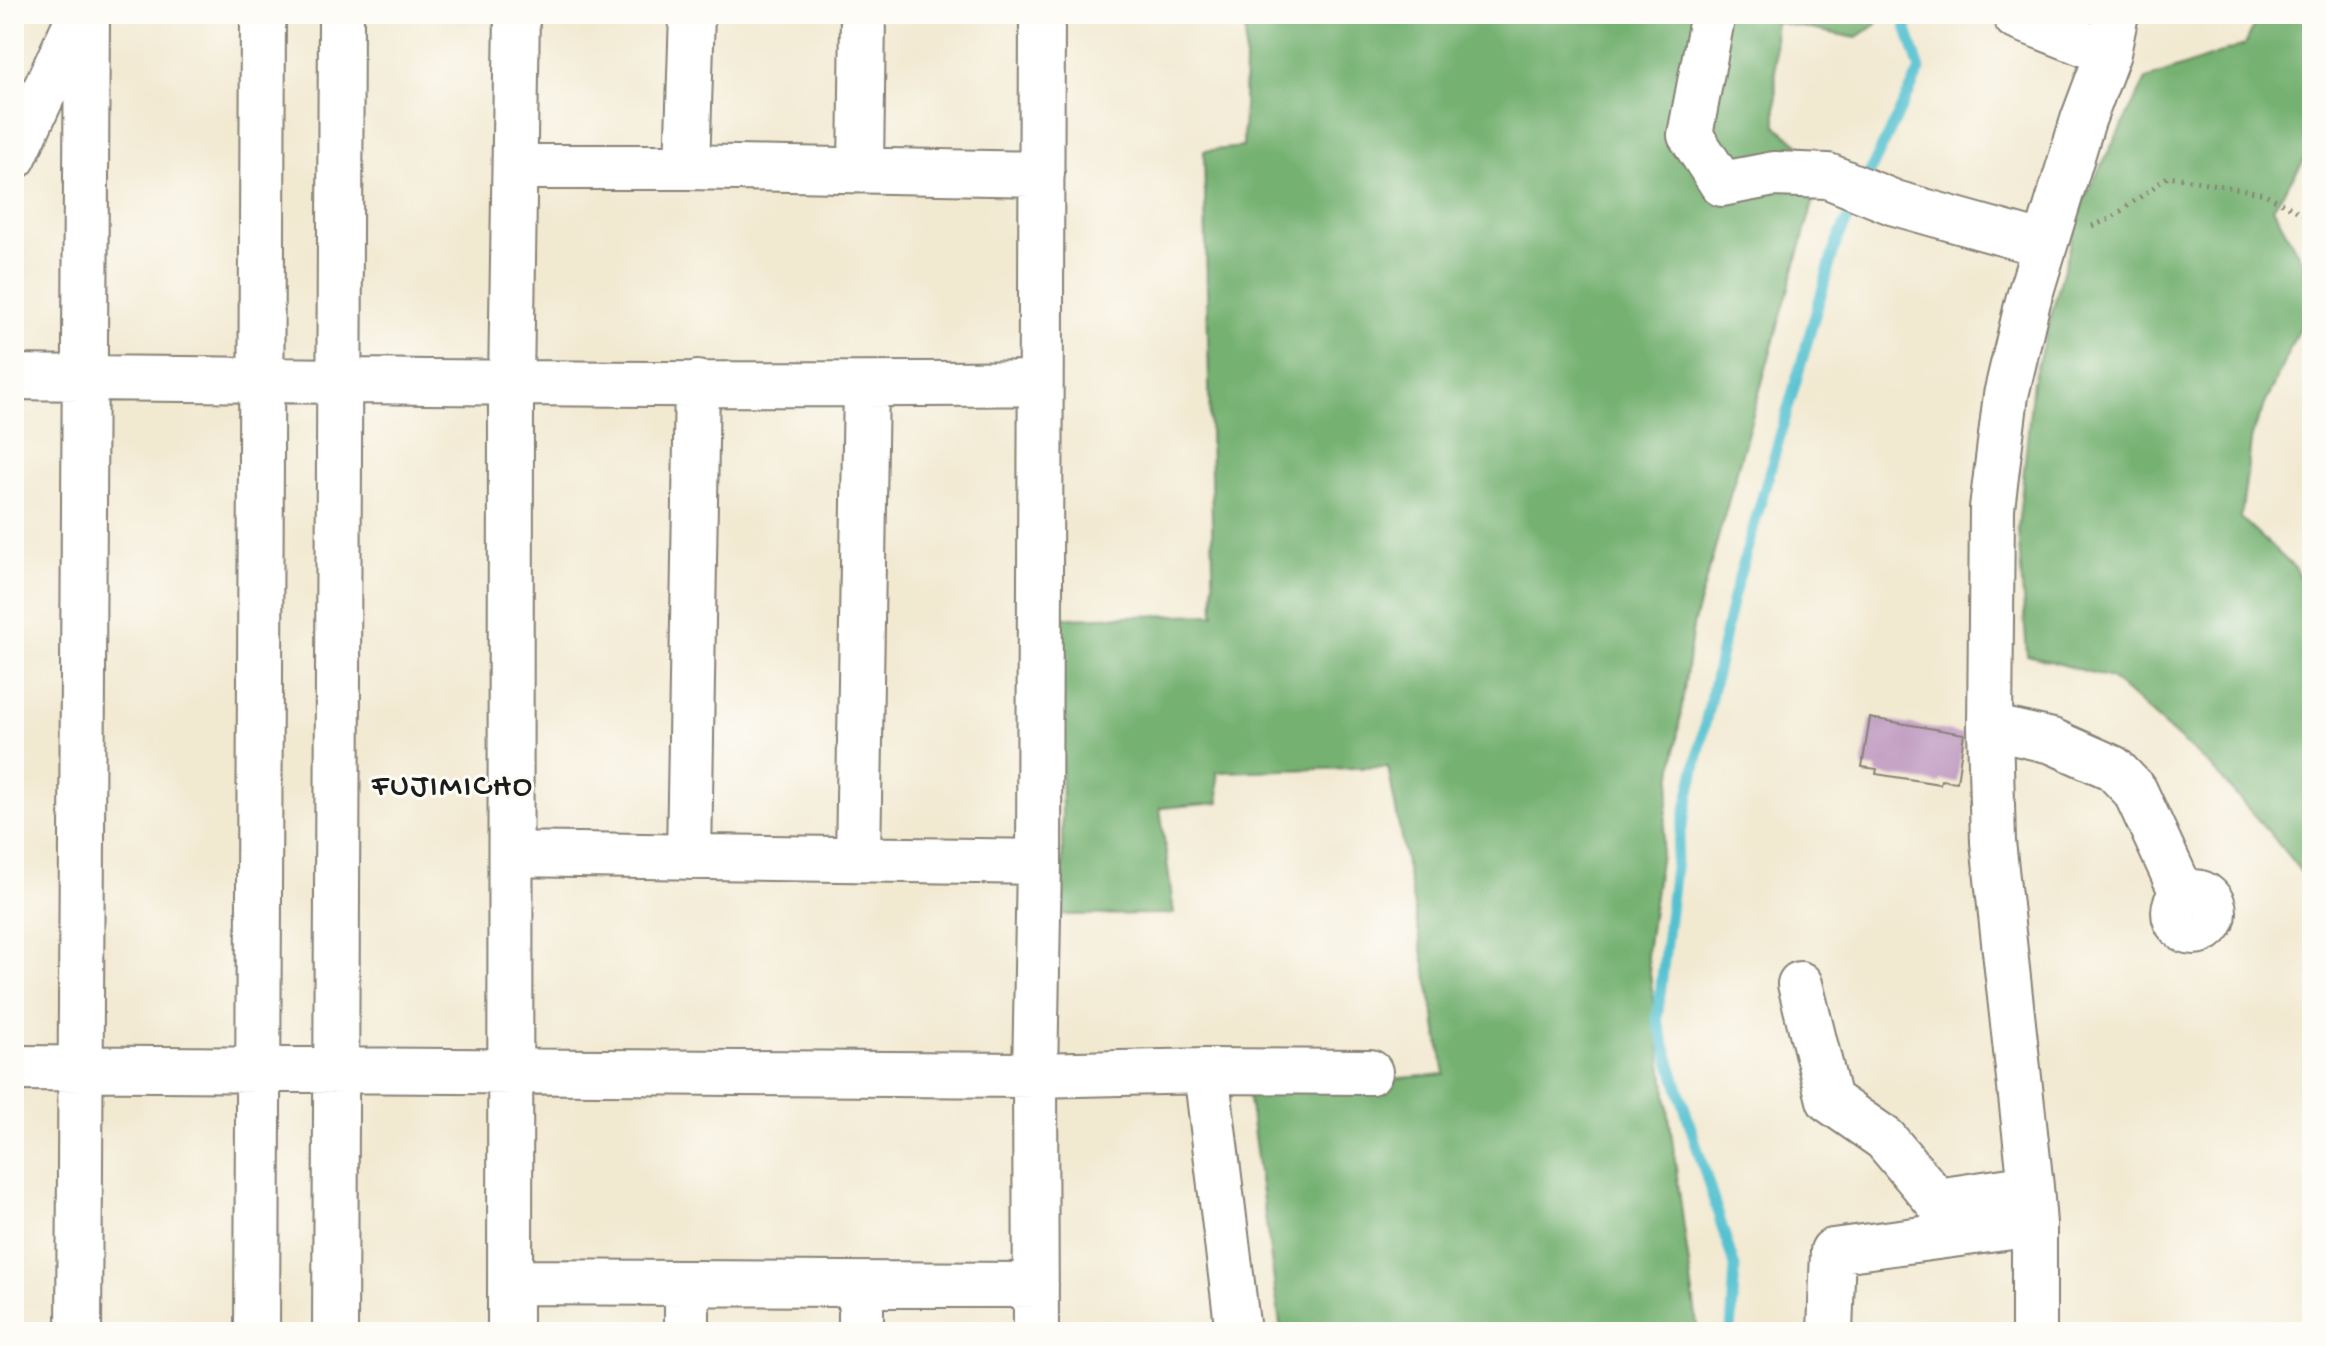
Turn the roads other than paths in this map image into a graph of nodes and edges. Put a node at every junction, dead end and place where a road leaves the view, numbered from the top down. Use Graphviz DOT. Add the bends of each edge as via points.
graph roads {
  1 [pos="80,14"];
  2 [pos="87,14"];
  3 [pos="263,14"];
  4 [pos="341,14"];
  5 [pos="517,14"];
  6 [pos="692,14"];
  7 [pos="863,14"];
  8 [pos="1042,14"];
  9 [pos="1713,14"];
  10 [pos="2015,14"];
  11 [pos="2112,33"];
  12 [pos="14,157"];
  13 [pos="516,167"];
  14 [pos="687,167"];
  15 [pos="861,170"];
  16 [pos="1042,174"];
  17 [pos="2045,245"];
  18 [pos="14,377"];
  19 [pos="85,378"];
  20 [pos="340,381"];
  21 [pos="261,382"];
  22 [pos="511,382"];
  23 [pos="697,383"];
  24 [pos="1040,383"];
  25 [pos="866,385"];
  26 [pos="1990,727"];
  27 [pos="512,854"];
  28 [pos="689,857"];
  29 [pos="858,859"];
  30 [pos="1039,862"];
  31 [pos="2183,895"];
  32 [pos="1800,984"];
  33 [pos="14,1068"];
  34 [pos="82,1068"];
  35 [pos="510,1070"];
  36 [pos="257,1071"];
  37 [pos="1206,1071"];
  38 [pos="336,1072"];
  39 [pos="1370,1072"];
  40 [pos="1035,1075"];
  41 [pos="2032,1206"];
  42 [pos="510,1282"];
  43 [pos="687,1285"];
  44 [pos="1036,1285"];
  45 [pos="861,1286"];
  46 [pos="79,1332"];
  47 [pos="257,1332"];
  48 [pos="335,1332"];
  49 [pos="510,1332"];
  50 [pos="687,1332"];
  51 [pos="861,1332"];
  52 [pos="1036,1332"];
  53 [pos="1238,1332"];
  54 [pos="1830,1332"];
  55 [pos="2034,1332"];
  1 -- 12 [label="street"];
  2 -- 19 [label="street"];
  3 -- 21 [label="street"];
  4 -- 20 [label="street"];
  5 -- 13 [label="street"];
  6 -- 14 [label="street"];
  7 -- 15 [label="street"];
  8 -- 16 [label="street"];
  9 -- 17 [label="street" via="1690,135 1722,184 1774,174 1828,176 1885,199"];
  10 -- 11 [label="street"];
  11 -- 17 [label="street"];
  13 -- 14 [label="street"];
  13 -- 22 [label="street"];
  14 -- 15 [label="street"];
  15 -- 16 [label="street"];
  16 -- 24 [label="street"];
  17 -- 26 [label="street" via="2006,395 1992,508"];
  18 -- 19 [label="street"];
  19 -- 21 [label="street"];
  19 -- 34 [label="street"];
  20 -- 21 [label="street"];
  20 -- 22 [label="street"];
  20 -- 38 [label="street"];
  21 -- 36 [label="street"];
  22 -- 23 [label="street"];
  22 -- 27 [label="street"];
  23 -- 25 [label="street"];
  23 -- 28 [label="street"];
  24 -- 25 [label="street"];
  24 -- 30 [label="street"];
  25 -- 29 [label="street"];
  26 -- 31 [label="street" via="2029,733 2113,768 2135,791"];
  26 -- 41 [label="street" via="1993,842"];
  27 -- 28 [label="street"];
  27 -- 35 [label="street"];
  28 -- 29 [label="street"];
  29 -- 30 [label="street"];
  30 -- 40 [label="street"];
  32 -- 41 [label="street" via="1829,1100 1885,1139 1937,1201"];
  33 -- 34 [label="street"];
  34 -- 36 [label="street"];
  34 -- 46 [label="street"];
  35 -- 38 [label="street"];
  35 -- 40 [label="street"];
  35 -- 42 [label="street"];
  36 -- 38 [label="street"];
  36 -- 47 [label="street"];
  37 -- 39 [label="street"];
  37 -- 40 [label="street"];
  37 -- 53 [label="street"];
  38 -- 48 [label="street"];
  40 -- 44 [label="street"];
  41 -- 54 [label="street" via="1833,1251"];
  41 -- 55 [label="street"];
  42 -- 43 [label="street"];
  42 -- 49 [label="street"];
  43 -- 45 [label="street"];
  43 -- 50 [label="street"];
  44 -- 45 [label="street"];
  44 -- 52 [label="street"];
  45 -- 51 [label="street"];
}
